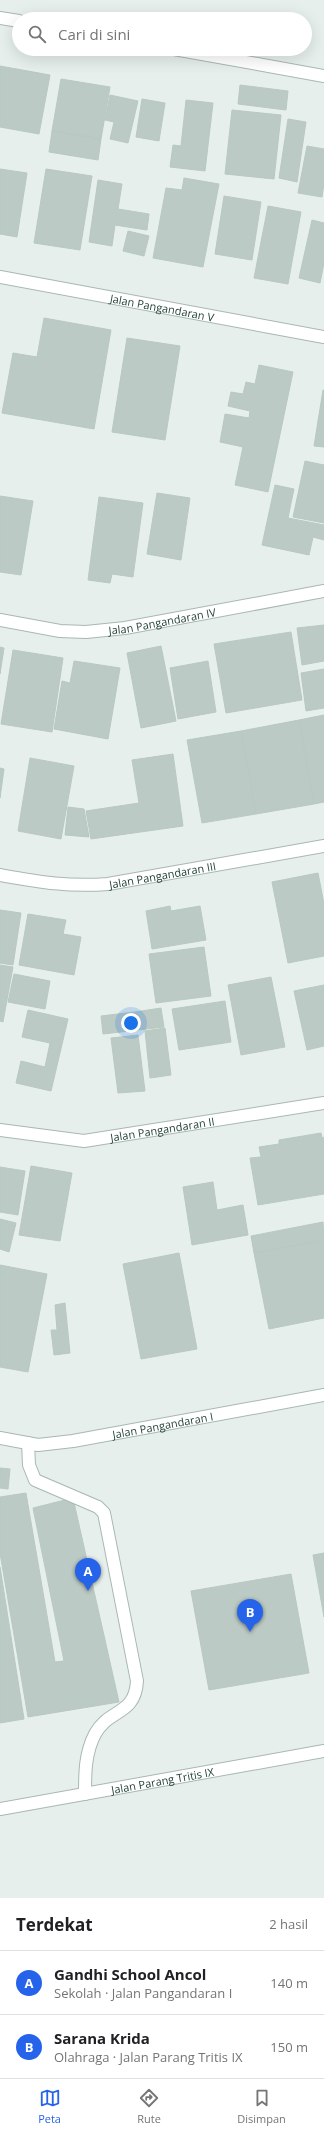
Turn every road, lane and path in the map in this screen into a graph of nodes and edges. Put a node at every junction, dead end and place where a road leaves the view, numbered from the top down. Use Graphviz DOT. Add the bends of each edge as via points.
graph roads {
  1 [pos="0,18"];
  2 [pos="12,20"];
  3 [pos="213,56"];
  4 [pos="324,76"];
  5 [pos="0,277"];
  6 [pos="324,337"];
  7 [pos="324,591"];
  8 [pos="0,620"];
  9 [pos="324,846"];
  10 [pos="0,875"];
  11 [pos="324,1103"];
  12 [pos="0,1130"];
  13 [pos="324,1395"];
  14 [pos="0,1438"];
  15 [pos="28,1443"];
  16 [pos="324,1751"];
  17 [pos="85,1794"];
  18 [pos="0,1809"];
  1 -- 2 [label="street"];
  3 -- 4 [label="street"];
  5 -- 6 [label="street, Jalan Pangandaran V"];
  7 -- 8 [label="street, Jalan Pangandaran IV" via="125,628 93,631 60,631"];
  9 -- 10 [label="street, Jalan Pangandaran III" via="108,884 48,884"];
  11 -- 12 [label="street, Jalan Pangandaran II" via="84,1141"];
  13 -- 15 [label="street, Jalan Pangandaran I" via="73,1441 38,1445"];
  14 -- 15 [label="street, Jalan Pangandaran I"];
  15 -- 17 [label="street" via="29,1465 35,1480 98,1507 104,1513 137,1681 136,1693 129,1706 112,1716 95,1734 85,1764"];
  16 -- 17 [label="street, Jalan Parang Tritis IX"];
  17 -- 18 [label="street, Jalan Parang Tritis IX"];
}
